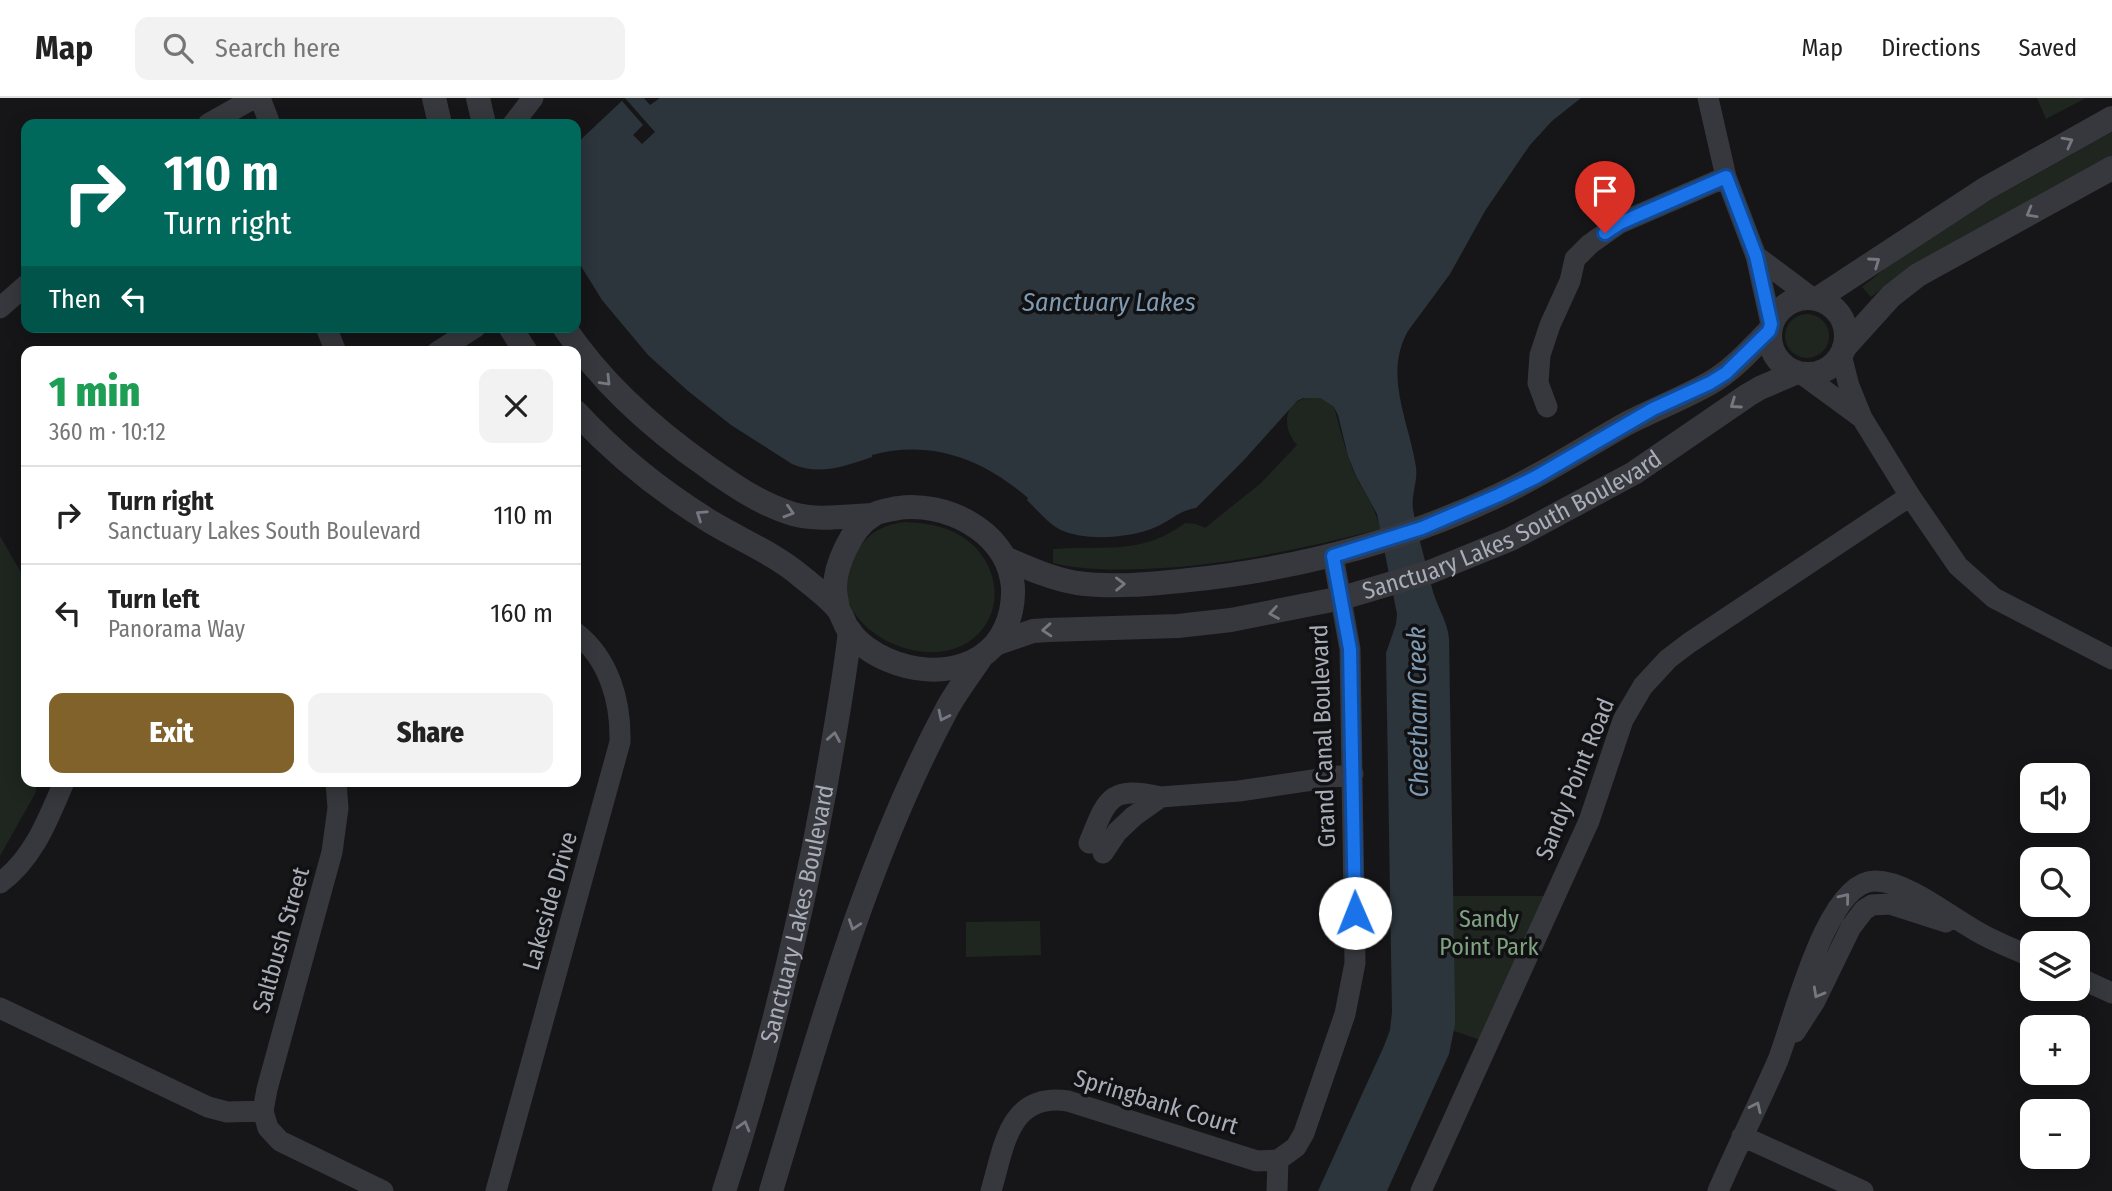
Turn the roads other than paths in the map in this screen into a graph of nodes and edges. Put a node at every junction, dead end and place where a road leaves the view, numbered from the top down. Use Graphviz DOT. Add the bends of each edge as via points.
graph roads {
  1 [pos="254,98"];
  2 [pos="260,98"];
  3 [pos="433,98"];
  4 [pos="478,98"];
  5 [pos="533,98"];
  6 [pos="1708,98"];
  7 [pos="2112,118"];
  8 [pos="217,119"];
  9 [pos="268,119"];
  10 [pos="439,119"];
  11 [pos="483,119"];
  12 [pos="517,119"];
  13 [pos="2112,168"];
  14 [pos="1726,177"];
  15 [pos="1756,256"];
  16 [pos="21,289"];
  17 [pos="1815,298"];
  18 [pos="0,308"];
  19 [pos="1770,328"];
  20 [pos="467,333"];
  21 [pos="446,346"];
  22 [pos="1843,351"];
  23 [pos="581,352"];
  24 [pos="1798,374"];
  25 [pos="1547,407"];
  26 [pos="581,417"];
  27 [pos="1862,418"];
  28 [pos="1910,496"];
  29 [pos="873,515"];
  30 [pos="1333,556"];
  31 [pos="1007,559"];
  32 [pos="1342,598"];
  33 [pos="838,609"];
  34 [pos="849,631"];
  35 [pos="581,637"];
  36 [pos="989,651"];
  37 [pos="2112,659"];
  38 [pos="1353,774"];
  39 [pos="62,787"];
  40 [pos="336,787"];
  41 [pos="1095,851"];
  42 [pos="0,883"];
  43 [pos="2020,951"];
  44 [pos="2090,983"];
  45 [pos="2112,993"];
  46 [pos="0,1007"];
  47 [pos="263,1111"];
  48 [pos="1742,1136"];
  49 [pos="1278,1160"];
  50 [pos="383,1191"];
  51 [pos="496,1191"];
  52 [pos="724,1191"];
  53 [pos="771,1191"];
  54 [pos="991,1191"];
  55 [pos="1277,1191"];
  56 [pos="1421,1191"];
  57 [pos="1717,1191"];
  58 [pos="1863,1191"];
  1 -- 8 [label="street"];
  2 -- 9 [label="street"];
  3 -- 10 [label="street"];
  4 -- 11 [label="street"];
  5 -- 12 [label="street"];
  6 -- 14 [label="street"];
  17 -- 7 [label="street, one-way" via="1973,196"];
  13 -- 22 [label="street, one-way" via="1918,275 1891,296"];
  14 -- 15 [label="street"];
  14 -- 25 [label="street" via="1620,223 1575,259 1540,355 1538,383"];
  15 -- 17 [label="street"];
  15 -- 19 [label="street"];
  16 -- 18 [label="street"];
  17 -- 19 [label="street" via="1787,304"];
  17 -- 22 [label="street" via="1829,304 1844,323"];
  19 -- 24 [label="street" via="1775,357"];
  19 -- 30 [label="street, Sanctuary Lakes South Boulevard" via="1726,373 1524,483 1422,528"];
  20 -- 21 [label="street"];
  22 -- 24 [label="street" via="1824,371"];
  22 -- 27 [label="street" via="1849,386"];
  23 -- 29 [label="street, one-way" via="627,402 731,484 774,507 807,517"];
  24 -- 27 [label="street"];
  24 -- 32 [label="street, Sanctuary Lakes South Boulevard, one-way" via="1760,388 1634,473 1511,540 1430,572"];
  33 -- 26 [label="street, one-way" via="789,567 709,521 649,478"];
  27 -- 28 [label="street"];
  28 -- 37 [label="street" via="1958,566 1994,598"];
  28 -- 56 [label="street, Sandy Point Road" via="1689,643 1643,686 1623,720 1590,821"];
  29 -- 31 [label="street" via="913,506 951,514 988,537"];
  29 -- 33 [label="street" via="856,530 839,564"];
  31 -- 30 [label="street, Sanctuary Lakes South Boulevard, one-way" via="1067,581 1117,584 1212,578"];
  30 -- 32 [label="street, Grand Canal Boulevard"];
  31 -- 36 [label="street" via="1014,598 1009,621"];
  32 -- 36 [label="street, Sanctuary Lakes South Boulevard, one-way" via="1178,626 1040,630"];
  32 -- 38 [label="street, Grand Canal Boulevard" via="1350,649"];
  33 -- 34 [label="street"];
  34 -- 36 [label="street" via="887,660 914,668 964,666"];
  52 -- 34 [label="street, Sanctuary Lakes Boulevard, one-way" via="790,957 817,831"];
  35 -- 51 [label="street, Lakeside Drive" via="608,674 620,714 620,742"];
  36 -- 53 [label="street, Sanctuary Lakes Boulevard, one-way" via="948,706 874,869"];
  38 -- 41 [label="street" via="1161,797"];
  38 -- 49 [label="street, Grand Canal Boulevard" via="1356,941 1352,980 1345,1014 1301,1141"];
  39 -- 42 [label="street" via="39,839"];
  40 -- 47 [label="street, Saltbush Street" via="332,852"];
  48 -- 43 [label="street, one-way" via="1779,1058 1864,910 1889,904 1978,932"];
  44 -- 45 [label="street"];
  46 -- 47 [label="street" via="208,1107 227,1112"];
  47 -- 50 [label="street" via="268,1128 280,1142"];
  48 -- 57 [label="street"];
  48 -- 58 [label="street"];
  49 -- 54 [label="street, Springbank Court" via="1257,1161 1068,1101 1047,1099 1016,1117"];
  49 -- 55 [label="street"];
}
